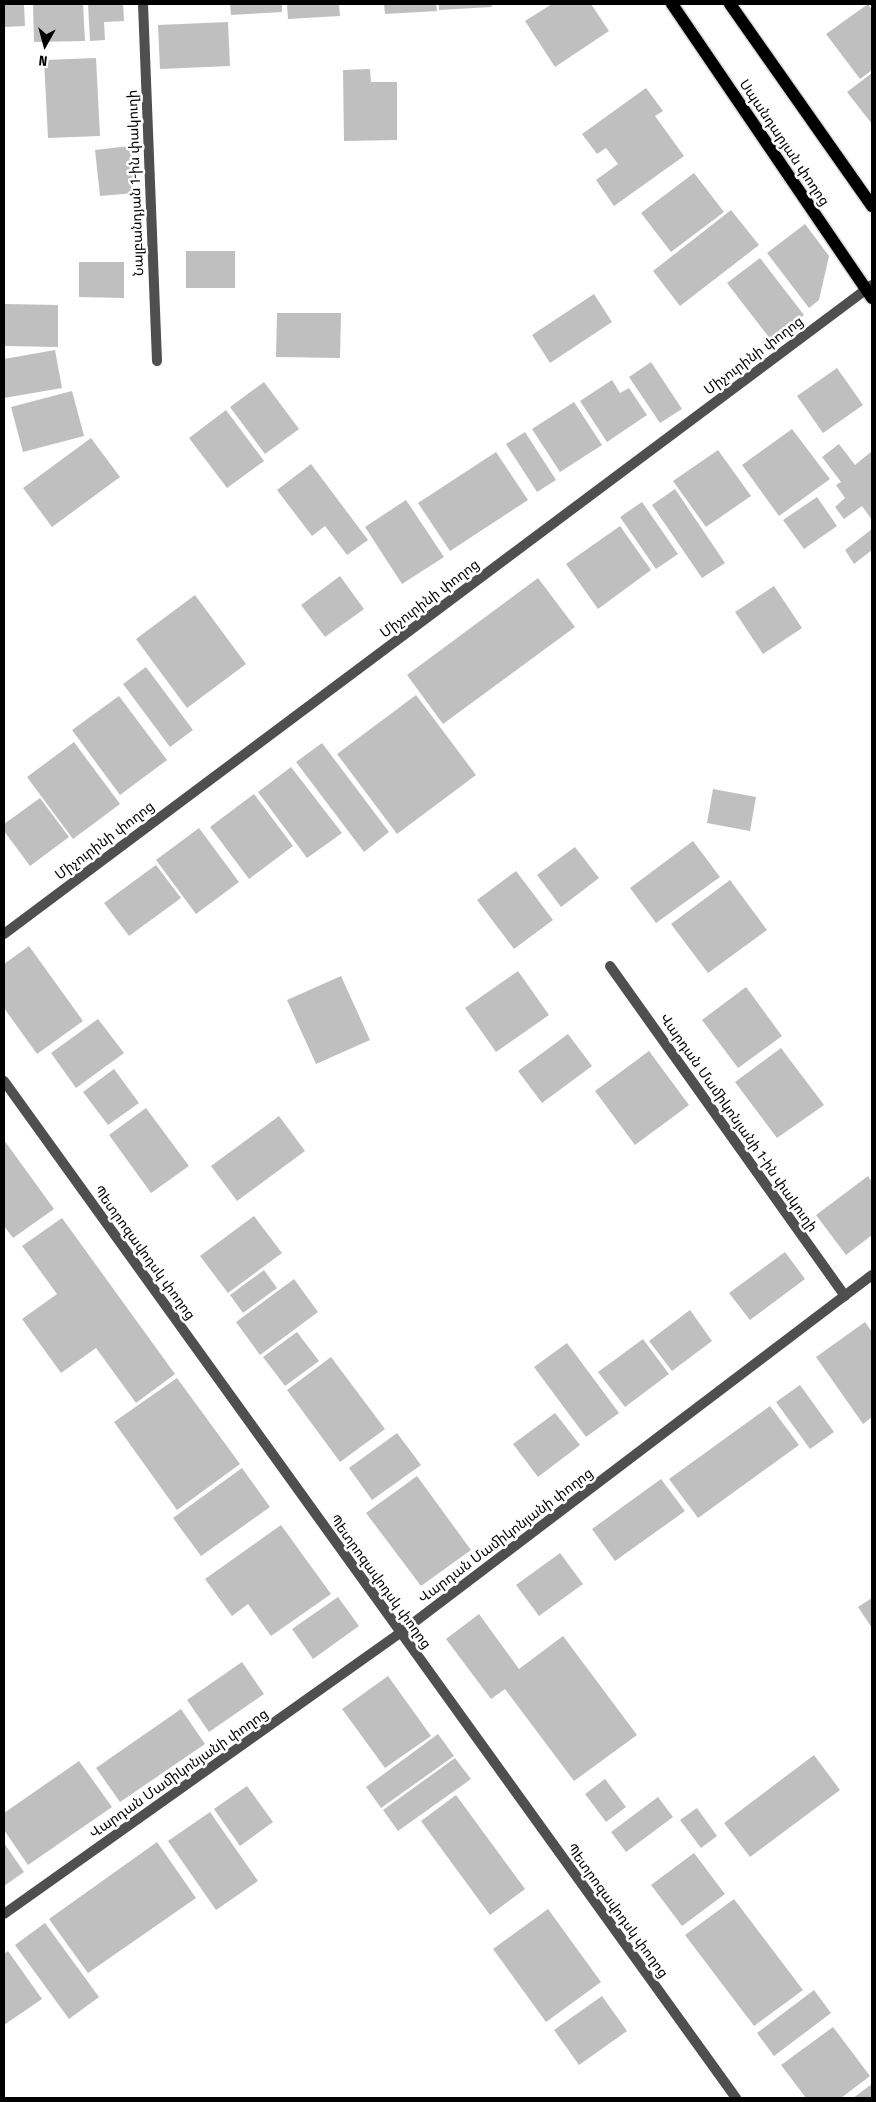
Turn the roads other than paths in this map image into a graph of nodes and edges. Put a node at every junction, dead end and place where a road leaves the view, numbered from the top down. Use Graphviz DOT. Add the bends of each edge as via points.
graph roads {
  1 [pos="143,4"];
  2 [pos="672,4"];
  3 [pos="730,4"];
  4 [pos="872,206"];
  5 [pos="870,291"];
  6 [pos="157,361"];
  7 [pos="4,934"];
  8 [pos="610,966"];
  9 [pos="4,1081"];
  10 [pos="872,1275"];
  11 [pos="845,1296"];
  12 [pos="400,1633"];
  13 [pos="4,1914"];
  14 [pos="736,2098"];
  1 -- 6 [label="street, Նալբանդյան 1-ին փակուղի"];
  2 -- 5 [label="main road, Սպանդարյան փողոց"];
  3 -- 4 [label="main road"];
  5 -- 7 [label="street, Միչուրինի փողոց"];
  8 -- 11 [label="street, Վարդան Մամիկոնյանի 1-ին փակուղի"];
  9 -- 12 [label="street, Պետրոզավոդսկ փողոց"];
  10 -- 11 [label="street, Վարդան Մամիկոնյանի փողոց"];
  11 -- 12 [label="street, Վարդան Մամիկոնյանի փողոց"];
  12 -- 13 [label="street, Վարդան Մամիկոնյանի փողոց"];
  12 -- 14 [label="street, Պետրոզավոդսկ փողոց"];
}
